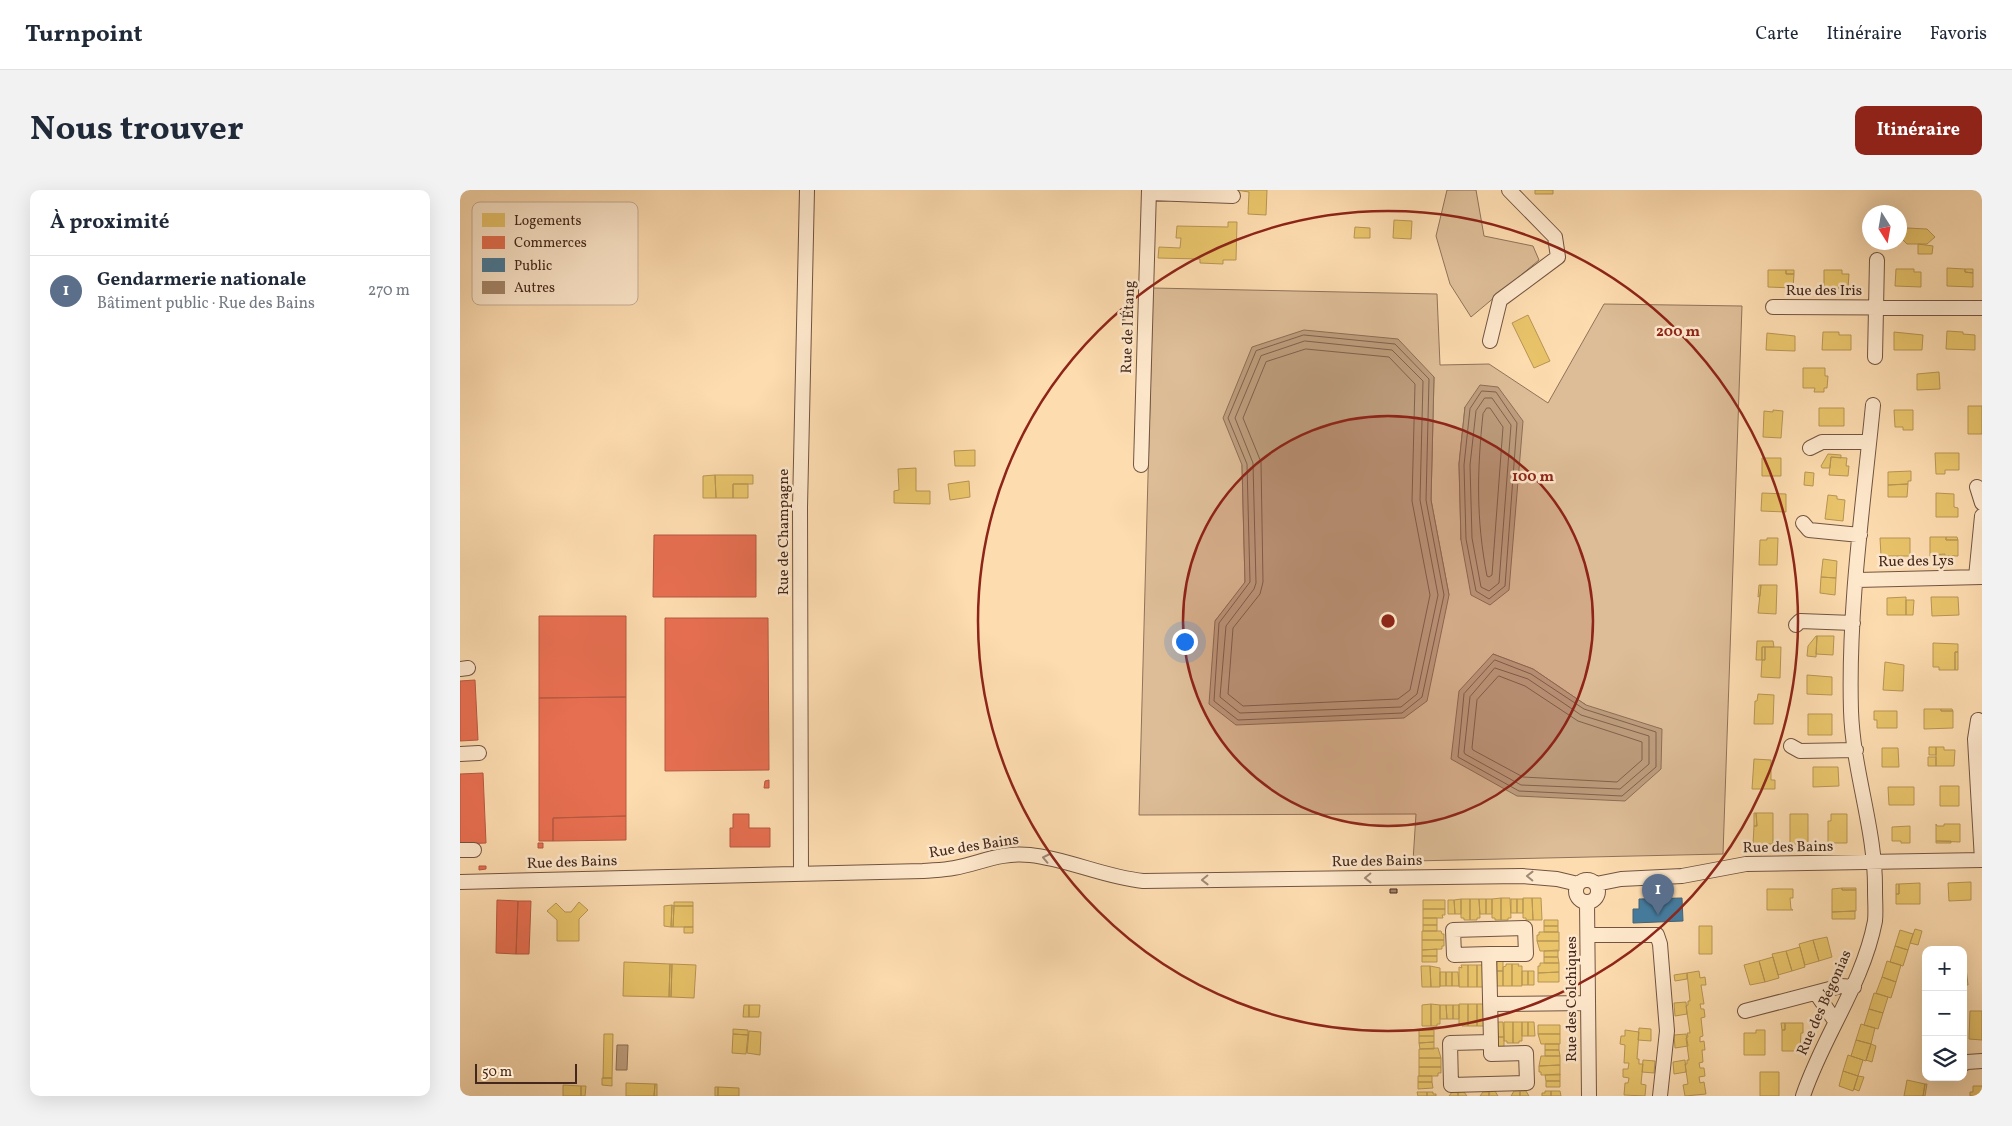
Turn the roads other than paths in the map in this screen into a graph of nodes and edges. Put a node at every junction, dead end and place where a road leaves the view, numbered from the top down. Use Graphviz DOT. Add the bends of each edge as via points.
graph roads {
  1 [pos="807,190"];
  2 [pos="1509,190"];
  3 [pos="1149,192"];
  4 [pos="1233,196"];
  5 [pos="1877,260"];
  6 [pos="1773,307"];
  7 [pos="1876,308"];
  8 [pos="1982,308"];
  9 [pos="1490,342"];
  10 [pos="1875,357"];
  11 [pos="1873,405"];
  12 [pos="1869,442"];
  13 [pos="1810,448"];
  14 [pos="1141,465"];
  15 [pos="1977,487"];
  16 [pos="1982,503"];
  17 [pos="1982,516"];
  18 [pos="1803,523"];
  19 [pos="1860,535"];
  20 [pos="1979,577"];
  21 [pos="1857,580"];
  22 [pos="1852,623"];
  23 [pos="1796,625"];
  24 [pos="1978,720"];
  25 [pos="1791,746"];
  26 [pos="1856,750"];
  27 [pos="479,753"];
  28 [pos="460,754"];
  29 [pos="1982,860"];
  30 [pos="1876,863"];
  31 [pos="801,873"];
  32 [pos="460,882"];
  33 [pos="1578,884"];
  34 [pos="1596,884"];
  35 [pos="1587,902"];
  36 [pos="1588,935"];
  37 [pos="1489,954"];
  38 [pos="1854,987"];
  39 [pos="1816,993"];
  40 [pos="1588,1003"];
  41 [pos="1490,1004"];
  42 [pos="1745,1011"];
  43 [pos="1835,1021"];
  44 [pos="1491,1042"];
  45 [pos="1982,1061"];
  46 [pos="1967,1062"];
  47 [pos="1589,1096"];
  48 [pos="1660,1096"];
  49 [pos="1803,1096"];
  1 -- 31 [label="street, Rue de Champagne" via="800,507"];
  2 -- 9 [label="street" via="1555,237 1558,257 1500,300"];
  3 -- 4 [label="street"];
  3 -- 14 [label="street, Rue de l'Étang"];
  5 -- 7 [label="street, Rue des Iris"];
  6 -- 7 [label="street, Rue des Iris"];
  7 -- 8 [label="street, Rue des Iris"];
  7 -- 10 [label="street, Rue des Iris"];
  11 -- 12 [label="street, Rue des Bégonias"];
  12 -- 13 [label="street" via="1822,442"];
  12 -- 19 [label="street, Rue des Bégonias"];
  15 -- 16 [label="street"];
  17 -- 20 [label="street, Rue des Lys"];
  18 -- 19 [label="street" via="1809,530"];
  19 -- 21 [label="street, Rue des Bégonias"];
  20 -- 21 [label="street, Rue des Lys"];
  21 -- 22 [label="street, Rue des Bégonias"];
  22 -- 23 [label="street" via="1800,620"];
  22 -- 26 [label="street, Rue des Bégonias" via="1851,712"];
  24 -- 29 [label="street" via="1975,740"];
  25 -- 26 [label="street" via="1800,751"];
  26 -- 30 [label="street, Rue des Bégonias"];
  27 -- 28 [label="street"];
  29 -- 30 [label="street, Rue des Bains"];
  30 -- 34 [label="street, Rue des Bains" via="1734,865 1682,876 1621,879"];
  30 -- 38 [label="street, Rue des Bégonias" via="1875,920"];
  31 -- 32 [label="street, Rue des Bains"];
  33 -- 31 [label="street, Rue des Bains, one-way" via="1522,876 1142,881 1023,855 987,858 955,868 923,871"];
  33 -- 34 [label="street" via="1589,879"];
  33 -- 35 [label="street" via="1578,898"];
  34 -- 35 [label="street" via="1596,896"];
  35 -- 36 [label="street, Rue des Colchiques"];
  36 -- 40 [label="street, Rue des Colchiques"];
  36 -- 48 [label="street" via="1657,935 1667,1031"];
  37 -- 37 [label="street" via="1454,955 1453,930 1525,928 1526,954"];
  37 -- 41 [label="street"];
  38 -- 39 [label="street" via="1841,986"];
  38 -- 43 [label="street, Rue des Bégonias"];
  39 -- 42 [label="street"];
  39 -- 43 [label="street"];
  40 -- 41 [label="street"];
  40 -- 47 [label="street, Rue des Colchiques"];
  41 -- 44 [label="street"];
  43 -- 49 [label="street, Rue des Bégonias"];
  44 -- 44 [label="street" via="1491,1054 1526,1053 1527,1083 1451,1085 1450,1043"];
  45 -- 46 [label="street"];
}
